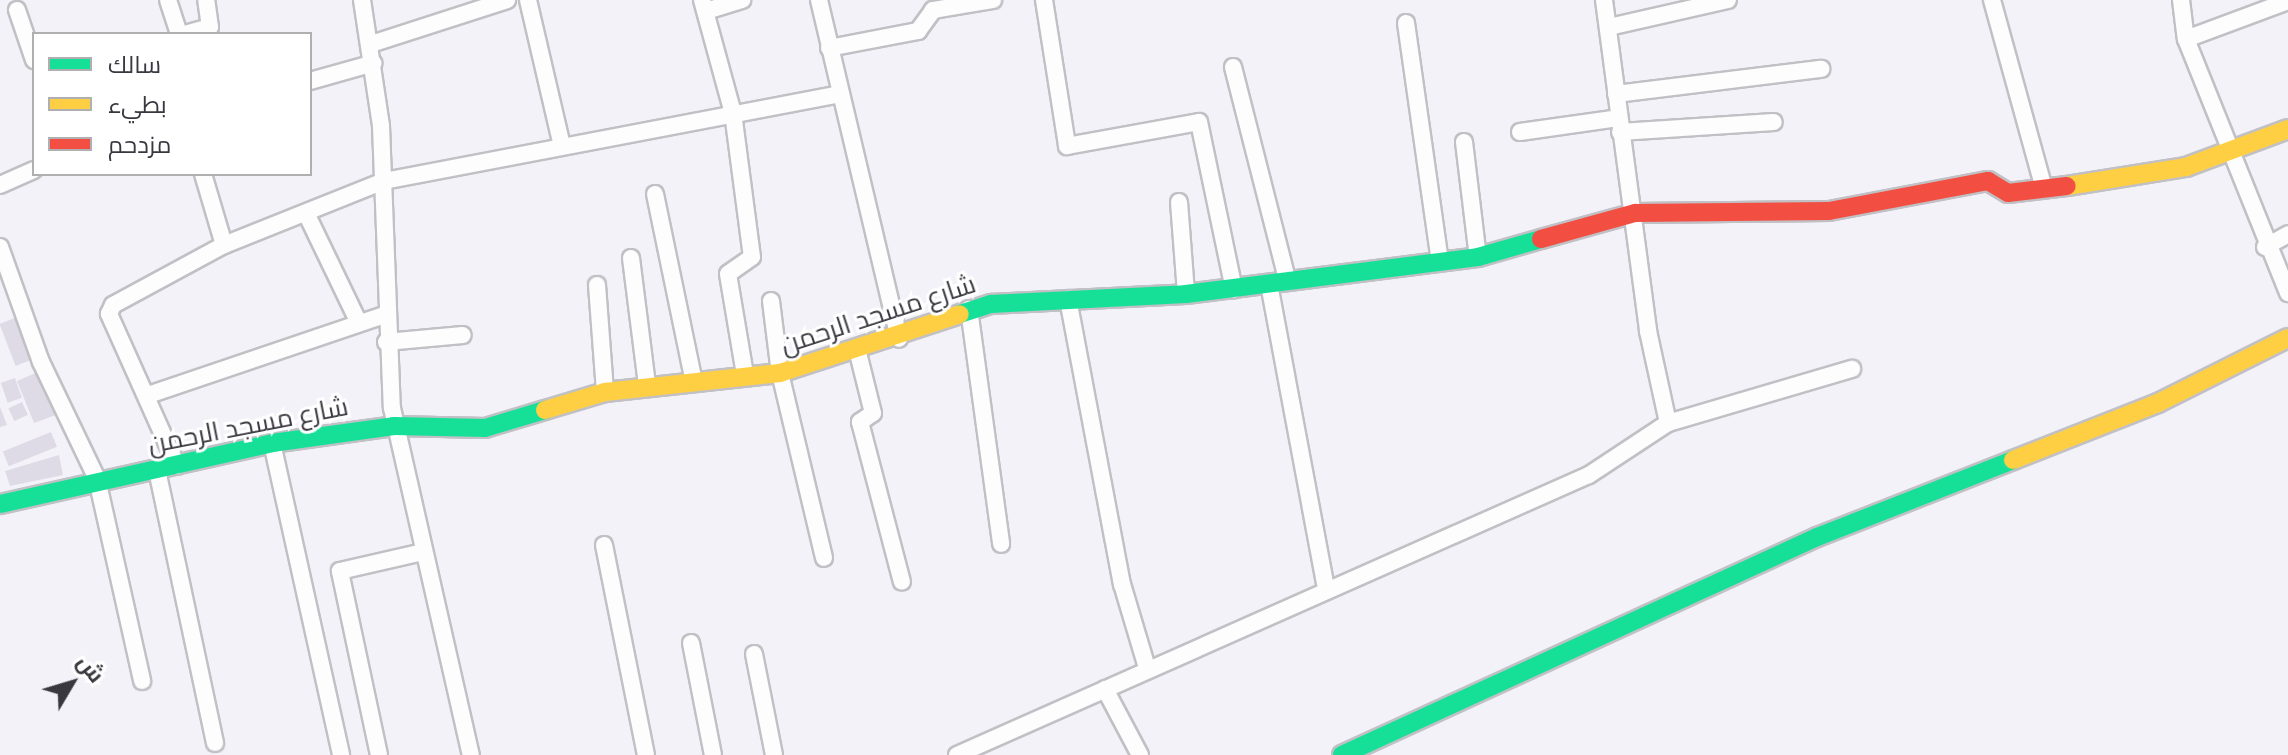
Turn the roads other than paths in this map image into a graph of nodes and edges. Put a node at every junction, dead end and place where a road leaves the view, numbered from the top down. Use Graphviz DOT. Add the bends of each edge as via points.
graph roads {
  1 [pos="168,0"];
  2 [pos="206,0"];
  3 [pos="362,0"];
  4 [pos="528,0"];
  5 [pos="742,0"];
  6 [pos="819,0"];
  7 [pos="993,0"];
  8 [pos="1044,0"];
  9 [pos="1604,0"];
  10 [pos="1728,0"];
  11 [pos="1992,0"];
  12 [pos="2181,0"];
  13 [pos="2288,1"];
  14 [pos="497,2"];
  15 [pos="15,5"];
  16 [pos="704,6"];
  17 [pos="0,17"];
  18 [pos="1406,23"];
  19 [pos="1609,27"];
  20 [pos="178,32"];
  21 [pos="192,32"];
  22 [pos="2186,39"];
  23 [pos="371,44"];
  24 [pos="829,48"];
  25 [pos="32,54"];
  26 [pos="374,63"];
  27 [pos="1233,67"];
  28 [pos="1821,69"];
  29 [pos="312,80"];
  30 [pos="840,94"];
  31 [pos="1616,94"];
  32 [pos="733,113"];
  33 [pos="1774,122"];
  34 [pos="1619,125"];
  35 [pos="2288,129"];
  36 [pos="1520,132"];
  37 [pos="1464,142"];
  38 [pos="562,146"];
  39 [pos="2229,154"];
  40 [pos="32,171"];
  41 [pos="204,176"];
  42 [pos="384,181"];
  43 [pos="0,185"];
  44 [pos="2044,189"];
  45 [pos="655,194"];
  46 [pos="1179,202"];
  47 [pos="306,213"];
  48 [pos="1635,213"];
  49 [pos="2288,234"];
  50 [pos="224,245"];
  51 [pos="0,247"];
  52 [pos="2265,247"];
  53 [pos="1478,257"];
  54 [pos="631,258"];
  55 [pos="1440,261"];
  56 [pos="1279,283"];
  57 [pos="597,285"];
  58 [pos="1234,289"];
  59 [pos="2288,293"];
  60 [pos="1186,294"];
  61 [pos="1068,299"];
  62 [pos="771,301"];
  63 [pos="969,309"];
  64 [pos="387,314"];
  65 [pos="359,323"];
  66 [pos="463,335"];
  67 [pos="2288,338"];
  68 [pos="899,339"];
  69 [pos="386,342"];
  70 [pos="858,353"];
  71 [pos="1852,369"];
  72 [pos="780,373"];
  73 [pos="745,375"];
  74 [pos="693,378"];
  75 [pos="647,384"];
  76 [pos="605,392"];
  77 [pos="148,395"];
  78 [pos="1668,423"];
  79 [pos="394,426"];
  80 [pos="272,443"];
  81 [pos="177,466"];
  82 [pos="157,470"];
  83 [pos="97,479"];
  84 [pos="0,504"];
  85 [pos="1001,544"];
  86 [pos="604,545"];
  87 [pos="423,552"];
  88 [pos="824,558"];
  89 [pos="902,582"];
  90 [pos="1326,590"];
  91 [pos="691,643"];
  92 [pos="754,654"];
  93 [pos="1147,668"];
  94 [pos="142,681"];
  95 [pos="1105,689"];
  96 [pos="215,743"];
  97 [pos="341,755"];
  98 [pos="379,755"];
  99 [pos="471,755"];
  100 [pos="646,755"];
  101 [pos="713,755"];
  102 [pos="774,755"];
  103 [pos="957,755"];
  104 [pos="1140,755"];
  105 [pos="1342,755"];
  1 -- 20 [label="street"];
  2 -- 21 [label="street" via="210,27"];
  3 -- 23 [label="street"];
  4 -- 38 [label="street"];
  5 -- 16 [label="street"];
  6 -- 24 [label="street"];
  7 -- 24 [label="street" via="933,10 918,31"];
  8 -- 58 [label="street" via="1067,146 1199,122"];
  9 -- 19 [label="street"];
  10 -- 19 [label="street"];
  11 -- 44 [label="street"];
  12 -- 22 [label="street"];
  13 -- 22 [label="street"];
  14 -- 23 [label="street"];
  15 -- 17 [label="street"];
  15 -- 25 [label="street"];
  16 -- 32 [label="street"];
  18 -- 55 [label="street"];
  19 -- 31 [label="street"];
  22 -- 39 [label="street"];
  23 -- 26 [label="street"];
  24 -- 30 [label="street"];
  26 -- 29 [label="street"];
  26 -- 42 [label="street"];
  27 -- 56 [label="street"];
  28 -- 31 [label="street"];
  30 -- 32 [label="street"];
  30 -- 68 [label="street"];
  31 -- 34 [label="street"];
  32 -- 38 [label="street"];
  32 -- 73 [label="street" via="752,257 728,274"];
  33 -- 34 [label="street"];
  34 -- 36 [label="street"];
  34 -- 48 [label="street"];
  35 -- 39 [label="street, شارع مسجد الرحمن"];
  37 -- 53 [label="street"];
  38 -- 42 [label="street"];
  39 -- 44 [label="street, شارع مسجد الرحمن" via="2143,176"];
  39 -- 52 [label="street"];
  40 -- 43 [label="street"];
  41 -- 50 [label="street"];
  42 -- 47 [label="street"];
  42 -- 64 [label="street"];
  44 -- 48 [label="street, شارع مسجد الرحمن" via="2008,193 1992,181 1851,209"];
  45 -- 74 [label="street"];
  46 -- 60 [label="street"];
  47 -- 50 [label="street"];
  47 -- 65 [label="street"];
  48 -- 53 [label="street, شارع مسجد الرحمن"];
  48 -- 78 [label="street" via="1648,331"];
  49 -- 52 [label="street"];
  50 -- 77 [label="street" via="109,308"];
  51 -- 83 [label="street" via="41,362"];
  52 -- 59 [label="street"];
  53 -- 55 [label="street, شارع مسجد الرحمن"];
  54 -- 75 [label="street"];
  55 -- 56 [label="street, شارع مسجد الرحمن"];
  56 -- 58 [label="street, شارع مسجد الرحمن"];
  56 -- 90 [label="street"];
  57 -- 76 [label="street"];
  58 -- 60 [label="street, شارع مسجد الرحمن"];
  60 -- 61 [label="street, شارع مسجد الرحمن"];
  61 -- 63 [label="street, شارع مسجد الرحمن"];
  61 -- 93 [label="street" via="1115,551"];
  62 -- 72 [label="street"];
  63 -- 68 [label="street, شارع مسجد الرحمن"];
  63 -- 85 [label="street"];
  64 -- 65 [label="street"];
  64 -- 69 [label="street"];
  65 -- 77 [label="street"];
  66 -- 69 [label="street"];
  67 -- 105 [label="street" via="2158,403 1817,537"];
  68 -- 70 [label="street, شارع مسجد الرحمن"];
  69 -- 79 [label="street"];
  70 -- 72 [label="street, شارع مسجد الرحمن"];
  70 -- 89 [label="street" via="873,413 860,422"];
  71 -- 78 [label="street"];
  72 -- 73 [label="street, شارع مسجد الرحمن"];
  72 -- 88 [label="street"];
  73 -- 74 [label="street, شارع مسجد الرحمن"];
  74 -- 75 [label="street, شارع مسجد الرحمن"];
  75 -- 76 [label="street, شارع مسجد الرحمن"];
  76 -- 79 [label="street, شارع مسجد الرحمن" via="485,428"];
  77 -- 81 [label="street"];
  78 -- 90 [label="street" via="1589,475"];
  79 -- 80 [label="street, شارع مسجد الرحمن"];
  79 -- 87 [label="street"];
  80 -- 81 [label="street, شارع مسجد الرحمن"];
  80 -- 97 [label="street"];
  81 -- 82 [label="street, شارع مسجد الرحمن"];
  82 -- 83 [label="street, شارع مسجد الرحمن"];
  82 -- 96 [label="street"];
  83 -- 84 [label="street, شارع مسجد الرحمن"];
  83 -- 94 [label="street"];
  86 -- 100 [label="street"];
  87 -- 98 [label="street" via="340,571"];
  87 -- 99 [label="street"];
  90 -- 93 [label="street"];
  91 -- 101 [label="street"];
  92 -- 102 [label="street"];
  93 -- 95 [label="street"];
  95 -- 103 [label="street"];
  95 -- 104 [label="street"];
}
